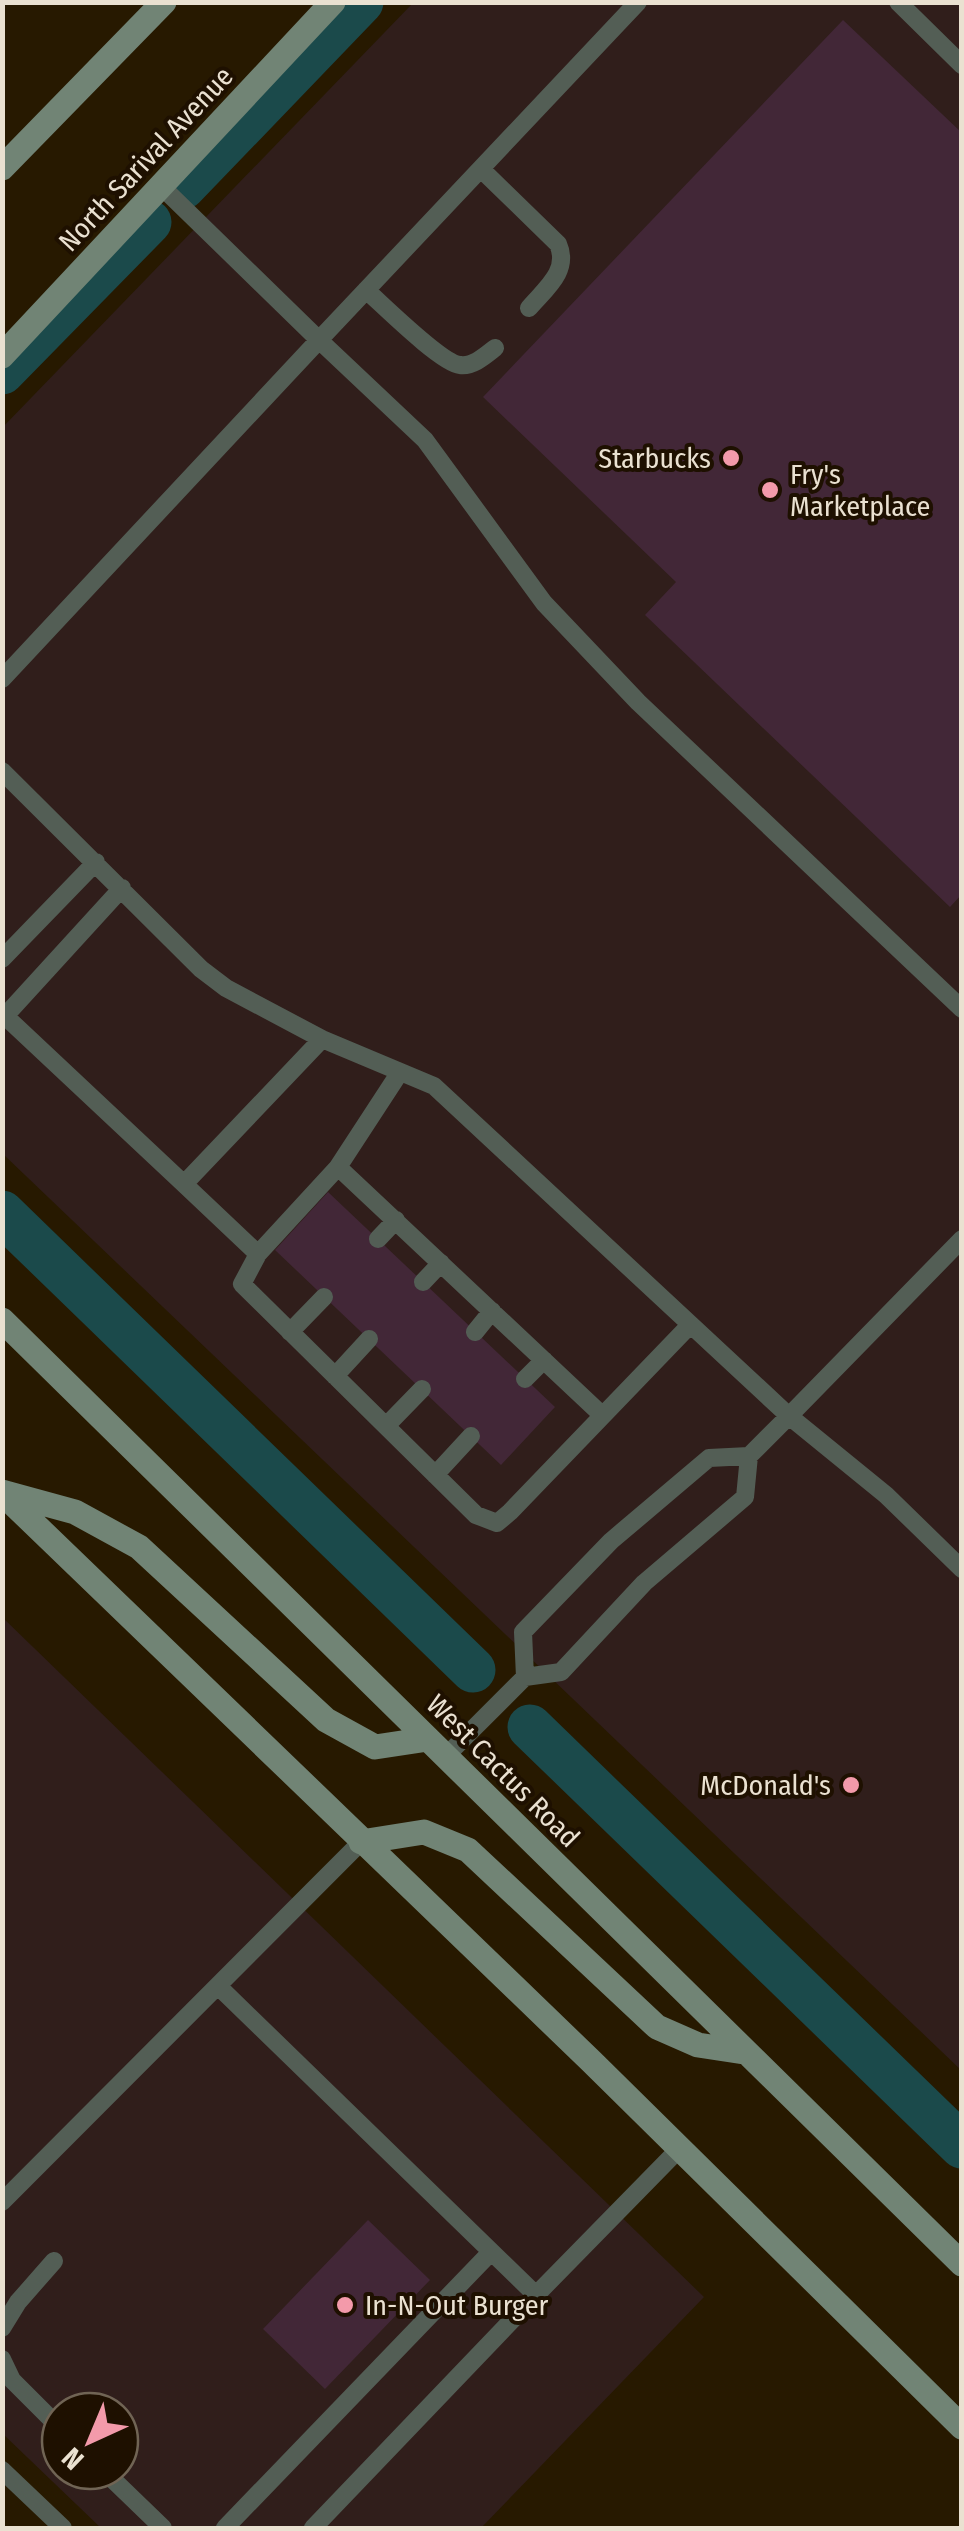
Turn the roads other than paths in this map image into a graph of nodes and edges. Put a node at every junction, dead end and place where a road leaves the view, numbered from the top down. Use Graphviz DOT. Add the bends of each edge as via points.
graph roads {
  1 [pos="164,2"];
  2 [pos="333,2"];
  3 [pos="638,2"];
  4 [pos="898,2"];
  5 [pos="962,65"];
  6 [pos="2,168"];
  7 [pos="481,169"];
  8 [pos="161,186"];
  9 [pos="366,290"];
  10 [pos="528,308"];
  11 [pos="318,340"];
  12 [pos="496,348"];
  13 [pos="2,356"];
  14 [pos="2,678"];
  15 [pos="2,771"];
  16 [pos="96,862"];
  17 [pos="122,888"];
  18 [pos="2,960"];
  19 [pos="962,1009"];
  20 [pos="322,1039"];
  21 [pos="400,1072"];
  22 [pos="338,1167"];
  23 [pos="184,1184"];
  24 [pos="396,1220"];
  25 [pos="378,1239"];
  26 [pos="962,1239"];
  27 [pos="258,1254"];
  28 [pos="442,1263"];
  29 [pos="423,1282"];
  30 [pos="324,1297"];
  31 [pos="492,1311"];
  32 [pos="2,1320"];
  33 [pos="690,1324"];
  34 [pos="290,1332"];
  35 [pos="475,1332"];
  36 [pos="370,1339"];
  37 [pos="544,1360"];
  38 [pos="334,1376"];
  39 [pos="525,1379"];
  40 [pos="422,1390"];
  41 [pos="602,1416"];
  42 [pos="789,1416"];
  43 [pos="386,1426"];
  44 [pos="470,1436"];
  45 [pos="749,1456"];
  46 [pos="435,1475"];
  47 [pos="2,1493"];
  48 [pos="962,1569"];
  49 [pos="525,1677"];
  50 [pos="437,1748"];
  51 [pos="361,1842"];
  52 [pos="218,1986"];
  53 [pos="744,2052"];
  54 [pos="679,2149"];
  55 [pos="2,2202"];
  56 [pos="491,2252"];
  57 [pos="54,2262"];
  58 [pos="962,2264"];
  59 [pos="536,2295"];
  60 [pos="2,2328"];
  61 [pos="2,2360"];
  62 [pos="40,2408"];
  63 [pos="962,2427"];
  64 [pos="2,2470"];
  65 [pos="125,2491"];
  66 [pos="63,2528"];
  67 [pos="163,2528"];
  68 [pos="225,2528"];
  69 [pos="313,2528"];
  1 -- 6 [label="main road"];
  2 -- 8 [label="main road, North Sarival Avenue"];
  3 -- 7 [label="lane"];
  4 -- 5 [label="lane"];
  7 -- 9 [label="lane"];
  7 -- 10 [label="lane" via="562,254 562,269"];
  8 -- 11 [label="lane"];
  8 -- 13 [label="main road, North Sarival Avenue"];
  9 -- 11 [label="lane"];
  9 -- 12 [label="lane" via="443,358 461,366"];
  11 -- 14 [label="lane"];
  11 -- 19 [label="lane" via="426,440 544,602 625,688"];
  15 -- 16 [label="lane"];
  16 -- 17 [label="lane"];
  16 -- 18 [label="lane"];
  17 -- 20 [label="lane" via="226,988"];
  17 -- 23 [label="lane" via="5,1016"];
  20 -- 21 [label="lane"];
  20 -- 23 [label="lane"];
  21 -- 22 [label="lane"];
  21 -- 33 [label="lane" via="434,1086"];
  22 -- 24 [label="lane"];
  22 -- 27 [label="lane"];
  23 -- 27 [label="lane"];
  24 -- 25 [label="lane"];
  24 -- 28 [label="lane"];
  26 -- 42 [label="lane"];
  27 -- 34 [label="lane" via="242,1284"];
  28 -- 29 [label="lane"];
  28 -- 31 [label="lane"];
  30 -- 34 [label="lane"];
  31 -- 35 [label="lane"];
  31 -- 37 [label="lane"];
  32 -- 50 [label="main road, West Cactus Road"];
  33 -- 41 [label="lane"];
  33 -- 42 [label="lane"];
  34 -- 38 [label="lane"];
  36 -- 38 [label="lane"];
  37 -- 39 [label="lane"];
  37 -- 41 [label="lane"];
  38 -- 43 [label="lane"];
  40 -- 43 [label="lane"];
  41 -- 46 [label="lane" via="496,1522 476,1515"];
  42 -- 45 [label="lane"];
  42 -- 48 [label="lane" via="886,1495"];
  43 -- 46 [label="lane"];
  44 -- 46 [label="lane"];
  45 -- 49 [label="lane" via="744,1497 644,1583 561,1672"];
  45 -- 49 [label="lane" via="709,1458 610,1541 523,1632"];
  47 -- 50 [label="main road" via="75,1512 139,1547 326,1720 375,1747"];
  47 -- 51 [label="main road"];
  49 -- 50 [label="lane"];
  50 -- 53 [label="main road, West Cactus Road"];
  51 -- 52 [label="lane"];
  51 -- 53 [label="main road" via="424,1832 468,1850 657,2027 698,2045"];
  51 -- 54 [label="main road"];
  52 -- 55 [label="lane"];
  52 -- 56 [label="lane"];
  53 -- 58 [label="main road, West Cactus Road"];
  54 -- 59 [label="lane"];
  54 -- 63 [label="main road"];
  56 -- 59 [label="lane"];
  56 -- 68 [label="lane"];
  57 -- 60 [label="lane"];
  59 -- 69 [label="lane"];
  61 -- 62 [label="lane"];
  64 -- 66 [label="lane"];
  65 -- 67 [label="lane"];
}
